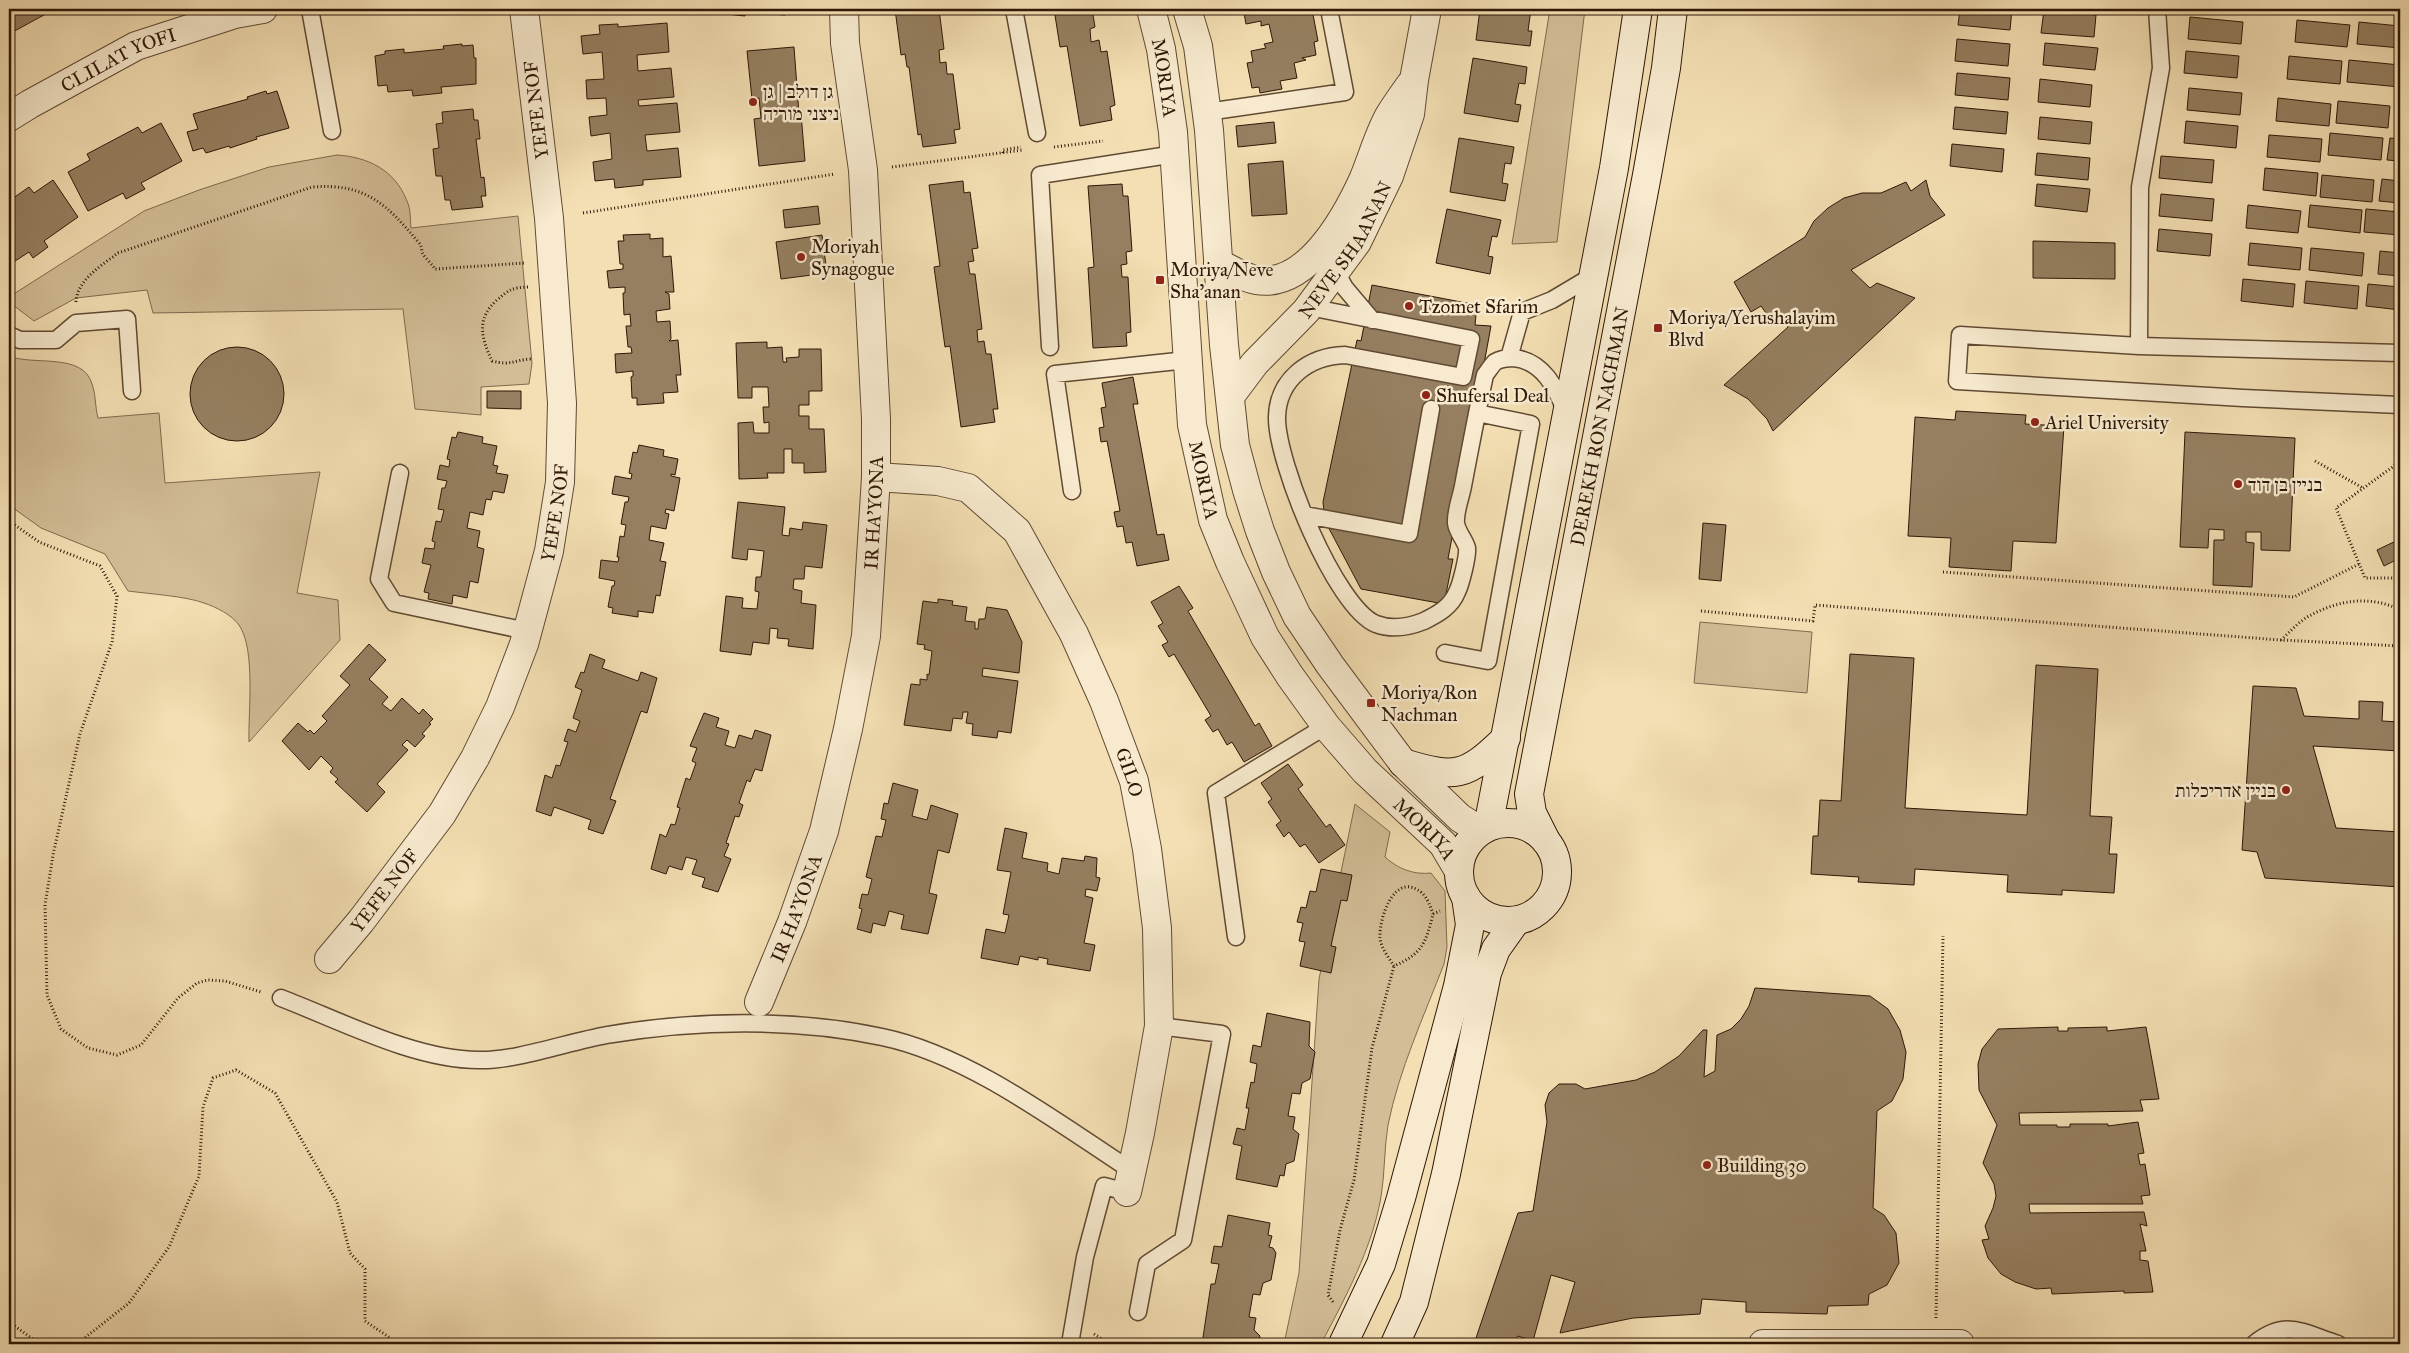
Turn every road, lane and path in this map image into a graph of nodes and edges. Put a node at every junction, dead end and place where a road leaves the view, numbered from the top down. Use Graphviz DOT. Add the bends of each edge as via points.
graph roads {
  1 [pos="263,9"];
  2 [pos="310,9"];
  3 [pos="524,9"];
  4 [pos="844,9"];
  5 [pos="1014,9"];
  6 [pos="1151,9"];
  7 [pos="1187,9"];
  8 [pos="1329,9"];
  9 [pos="1427,9"];
  10 [pos="1638,9"];
  11 [pos="1673,9"];
  12 [pos="2157,9"];
  13 [pos="1414,80"];
  14 [pos="1207,112"];
  15 [pos="9,117"];
  16 [pos="332,131"];
  17 [pos="1037,132"];
  18 [pos="1175,154"];
  19 [pos="836,174"];
  20 [pos="584,213"];
  21 [pos="1218,264"];
  22 [pos="1336,272"];
  23 [pos="553,273"];
  24 [pos="1594,275"];
  25 [pos="1309,307"];
  26 [pos="1372,320"];
  27 [pos="76,323"];
  28 [pos="9,335"];
  29 [pos="2139,346"];
  30 [pos="1050,347"];
  31 [pos="2400,354"];
  32 [pos="559,356"];
  33 [pos="1509,358"];
  34 [pos="1187,360"];
  35 [pos="132,391"];
  36 [pos="1231,396"];
  37 [pos="2400,405"];
  38 [pos="1431,409"];
  39 [pos="1477,413"];
  40 [pos="1568,416"];
  41 [pos="2315,461"];
  42 [pos="2398,463"];
  43 [pos="400,473"];
  44 [pos="876,477"];
  45 [pos="2363,488"];
  46 [pos="1072,491"];
  47 [pos="1305,515"];
  48 [pos="9,521"];
  49 [pos="2359,564"];
  50 [pos="1942,572"];
  51 [pos="2400,578"];
  52 [pos="2400,610"];
  53 [pos="1701,611"];
  54 [pos="527,632"];
  55 [pos="2281,640"];
  56 [pos="2400,646"];
  57 [pos="1444,653"];
  58 [pos="1326,726"];
  59 [pos="1506,738"];
  60 [pos="1403,763"];
  61 [pos="1484,829"];
  62 [pos="1546,841"];
  63 [pos="1459,871"];
  64 [pos="1466,897"];
  65 [pos="1516,921"];
  66 [pos="1943,936"];
  67 [pos="1236,937"];
  68 [pos="329,959"];
  69 [pos="1394,966"];
  70 [pos="281,998"];
  71 [pos="759,1002"];
  72 [pos="1159,1026"];
  73 [pos="1130,1181"];
  74 [pos="1338,1308"];
  75 [pos="1138,1312"];
  76 [pos="9,1322"];
  77 [pos="1089,1331"];
  78 [pos="40,1344"];
  79 [pos="77,1344"];
  80 [pos="398,1344"];
  81 [pos="1070,1344"];
  82 [pos="1110,1344"];
  83 [pos="1343,1344"];
  84 [pos="1395,1344"];
  85 [pos="1764,1344"];
  86 [pos="1948,1344"];
  87 [pos="2254,1344"];
  88 [pos="2338,1344"];
  1 -- 15 [label="street, CLILAT YOFI" via="235,14 136,46"];
  2 -- 16 [label="lane"];
  3 -- 23 [label="street, YEFE NOF"];
  4 -- 44 [label="street, IR HA'YONA" via="845,43 863,170"];
  5 -- 17 [label="lane"];
  6 -- 18 [label="street, MORIYA" via="1161,50"];
  7 -- 14 [label="street, MORIYA" via="1198,46"];
  8 -- 14 [label="lane" via="1345,92"];
  9 -- 13 [label="street, NEVE SHAANAN"];
  10 -- 24 [label="street, DEREKH RON NACHMAN"];
  11 -- 62 [label="street, DEREKH RON NACHMAN" via="1647,174 1529,794 1532,813"];
  12 -- 29 [label="lane" via="2161,68 2140,187"];
  13 -- 21 [label="street, NEVE SHAANAN" via="1388,117 1362,181 1317,255 1298,270 1276,280 1256,280"];
  13 -- 22 [label="street, NEVE SHAANAN" via="1410,114 1389,176 1357,242"];
  14 -- 21 [label="street, MORIYA"];
  18 -- 30 [label="lane" via="1040,175"];
  18 -- 34 [label="street, MORIYA"];
  19 -- 20 [label="path"];
  21 -- 36 [label="street, MORIYA"];
  22 -- 25 [label="street, NEVE SHAANAN"];
  22 -- 26 [label="lane"];
  23 -- 27 [label="path" via="435,269 421,245 368,194 343,186 312,187 118,253 93,272 77,292"];
  23 -- 32 [label="street, YEFE NOF"];
  23 -- 32 [label="path" via="510,288 487,309 482,330 492,361 514,364 522,360"];
  24 -- 33 [label="lane" via="1552,300 1522,312"];
  24 -- 40 [label="street, DEREKH RON NACHMAN"];
  25 -- 26 [label="lane"];
  25 -- 36 [label="street, NEVE SHAANAN" via="1256,362"];
  26 -- 47 [label="lane" via="1471,339 1463,377 1344,355 1330,355 1298,370 1283,391 1277,417 1293,486"];
  27 -- 28 [label="lane" via="56,340 20,340"];
  27 -- 35 [label="lane" via="127,319"];
  29 -- 31 [label="lane"];
  29 -- 37 [label="lane" via="1960,335 1957,381"];
  32 -- 54 [label="street, YEFE NOF" via="562,403 560,482 549,551"];
  33 -- 39 [label="lane" via="1495,362 1485,375"];
  33 -- 40 [label="lane" via="1526,360 1544,372"];
  34 -- 46 [label="lane" via="1055,374"];
  34 -- 58 [label="street, MORIYA" via="1192,425 1213,520 1265,636"];
  36 -- 60 [label="street, MORIYA" via="1235,445 1247,490 1288,598 1330,666"];
  38 -- 47 [label="lane" via="1409,534"];
  39 -- 47 [label="lane" via="1456,524 1467,550 1458,592 1450,605 1436,615 1418,624 1394,628 1375,623 1353,606 1315,540"];
  39 -- 57 [label="lane" via="1531,424 1488,661"];
  40 -- 59 [label="street, DEREKH RON NACHMAN"];
  41 -- 45 [label="path"];
  42 -- 45 [label="path"];
  43 -- 54 [label="lane" via="379,579 394,603"];
  44 -- 71 [label="street, IR HA'YONA" via="866,636 848,729 824,831"];
  44 -- 72 [label="street, GILO" via="938,481 968,488 1018,531 1074,634 1134,781 1147,849 1156,928"];
  45 -- 49 [label="path" via="2336,508"];
  48 -- 70 [label="path" via="39,542 100,566 118,596 112,642 80,734 45,905 47,995 61,1029 88,1048 117,1055 141,1045 178,998 198,983 225,981"];
  49 -- 50 [label="path" via="2294,597"];
  49 -- 51 [label="path" via="2365,578"];
  52 -- 55 [label="path" via="2385,602 2346,601 2309,615"];
  53 -- 55 [label="path" via="1813,621 1815,605"];
  54 -- 68 [label="street, YEFE NOF" via="500,707 442,814"];
  55 -- 56 [label="path"];
  58 -- 63 [label="street, MORIYA" via="1366,771 1442,844"];
  58 -- 67 [label="lane" via="1216,793"];
  59 -- 60 [label="street" via="1482,762 1467,770 1447,774"];
  59 -- 61 [label="street, DEREKH RON NACHMAN"];
  60 -- 61 [label="street, MORIYA" via="1460,818"];
  61 -- 62 [label="street" via="1504,823 1520,824 1535,830"];
  61 -- 63 [label="street" via="1469,842"];
  62 -- 65 [label="street" via="1555,856 1557,873 1554,889 1537,912"];
  63 -- 64 [label="street" via="1460,885"];
  64 -- 65 [label="street" via="1475,909 1488,917"];
  64 -- 83 [label="street" via="1470,924 1458,986 1401,1198 1381,1264"];
  65 -- 84 [label="street" via="1496,948 1487,973 1428,1248 1414,1302"];
  66 -- 86 [label="path"];
  69 -- 69 [label="path" via="1380,939 1382,916 1391,896 1409,887 1423,894 1433,914 1423,946 1409,960"];
  69 -- 74 [label="path" via="1372,1048 1354,1180 1340,1230 1328,1295"];
  70 -- 73 [label="lane" via="414,1050 444,1058 499,1059 583,1040 682,1025 779,1025 884,1037 937,1054 970,1070"];
  72 -- 73 [label="street, GILO"];
  72 -- 75 [label="lane" via="1222,1034 1183,1240 1148,1264"];
  73 -- 81 [label="lane" via="1104,1186 1084,1257"];
  76 -- 78 [label="path"];
  77 -- 82 [label="path"];
  79 -- 80 [label="path" via="129,1303 169,1247 199,1176 203,1108 213,1078 236,1070 275,1093 337,1202 350,1253 366,1269 364,1321"];
  85 -- 86 [label="street"];
  87 -- 88 [label="lane" via="2275,1330 2286,1328"];
}
